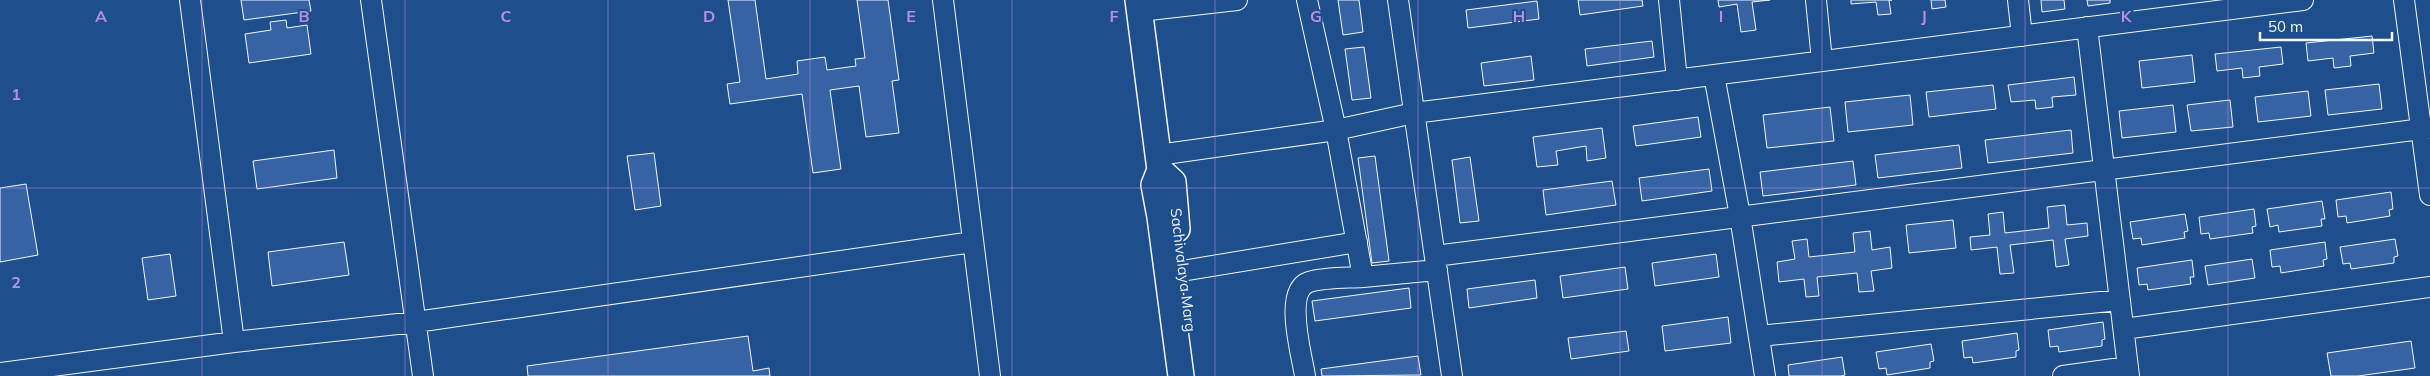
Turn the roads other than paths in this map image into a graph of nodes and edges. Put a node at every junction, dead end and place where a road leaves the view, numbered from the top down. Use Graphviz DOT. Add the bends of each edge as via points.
graph roads {
  1 [pos="190,0"];
  2 [pos="372,0"];
  3 [pos="943,0"];
  4 [pos="1237,0"];
  5 [pos="1307,0"];
  6 [pos="1398,0"];
  7 [pos="1669,0"];
  8 [pos="1816,0"];
  9 [pos="2018,0"];
  10 [pos="2303,0"];
  11 [pos="2404,0"];
  12 [pos="1139,6"];
  13 [pos="2087,28"];
  14 [pos="2022,36"];
  15 [pos="1822,61"];
  16 [pos="1714,75"];
  17 [pos="1677,80"];
  18 [pos="1414,113"];
  19 [pos="2426,128"];
  20 [pos="1336,130"];
  21 [pos="1159,162"];
  22 [pos="2104,168"];
  23 [pos="2430,195"];
  24 [pos="1740,216"];
  25 [pos="973,242"];
  26 [pos="1357,242"];
  27 [pos="1436,263"];
  28 [pos="1182,271"];
  29 [pos="1363,277"];
  30 [pos="2430,287"];
  31 [pos="2120,300"];
  32 [pos="416,322"];
  33 [pos="2124,329"];
  34 [pos="1759,336"];
  35 [pos="234,342"];
  36 [pos="2129,372"];
  37 [pos="0,374"];
  38 [pos="423,376"];
  39 [pos="990,376"];
  40 [pos="1182,376"];
  41 [pos="1197,376"];
  42 [pos="1305,376"];
  43 [pos="1452,376"];
  44 [pos="1766,376"];
  45 [pos="2063,376"];
  1 -- 35 [label="street"];
  2 -- 32 [label="street"];
  3 -- 25 [label="street"];
  4 -- 12 [label="street"];
  5 -- 20 [label="street"];
  6 -- 18 [label="street"];
  7 -- 17 [label="street"];
  8 -- 15 [label="street"];
  9 -- 14 [label="street"];
  10 -- 13 [label="street"];
  11 -- 19 [label="street"];
  12 -- 21 [label="main road, Sachivalaya Marg"];
  13 -- 14 [label="street"];
  13 -- 22 [label="street"];
  14 -- 15 [label="street"];
  15 -- 16 [label="street"];
  16 -- 17 [label="street"];
  16 -- 24 [label="street"];
  17 -- 18 [label="street"];
  18 -- 20 [label="street"];
  18 -- 27 [label="street"];
  19 -- 22 [label="street"];
  19 -- 23 [label="street"];
  20 -- 21 [label="street"];
  20 -- 26 [label="street"];
  21 -- 28 [label="main road, Sachivalaya Marg" via="1173,182"];
  21 -- 40 [label="main road, Sachivalaya Marg" via="1154,185"];
  22 -- 24 [label="street"];
  22 -- 31 [label="street"];
  24 -- 27 [label="street"];
  24 -- 34 [label="street"];
  25 -- 32 [label="street"];
  25 -- 39 [label="street"];
  26 -- 28 [label="street"];
  26 -- 29 [label="street"];
  27 -- 29 [label="street"];
  27 -- 43 [label="street"];
  28 -- 41 [label="main road, Sachivalaya Marg"];
  29 -- 42 [label="street" via="1310,282 1301,287 1295,311"];
  30 -- 33 [label="street"];
  31 -- 33 [label="street"];
  31 -- 34 [label="street"];
  32 -- 35 [label="street"];
  32 -- 38 [label="street"];
  33 -- 36 [label="street"];
  34 -- 44 [label="street"];
  35 -- 37 [label="street"];
  36 -- 45 [label="street"];
}
